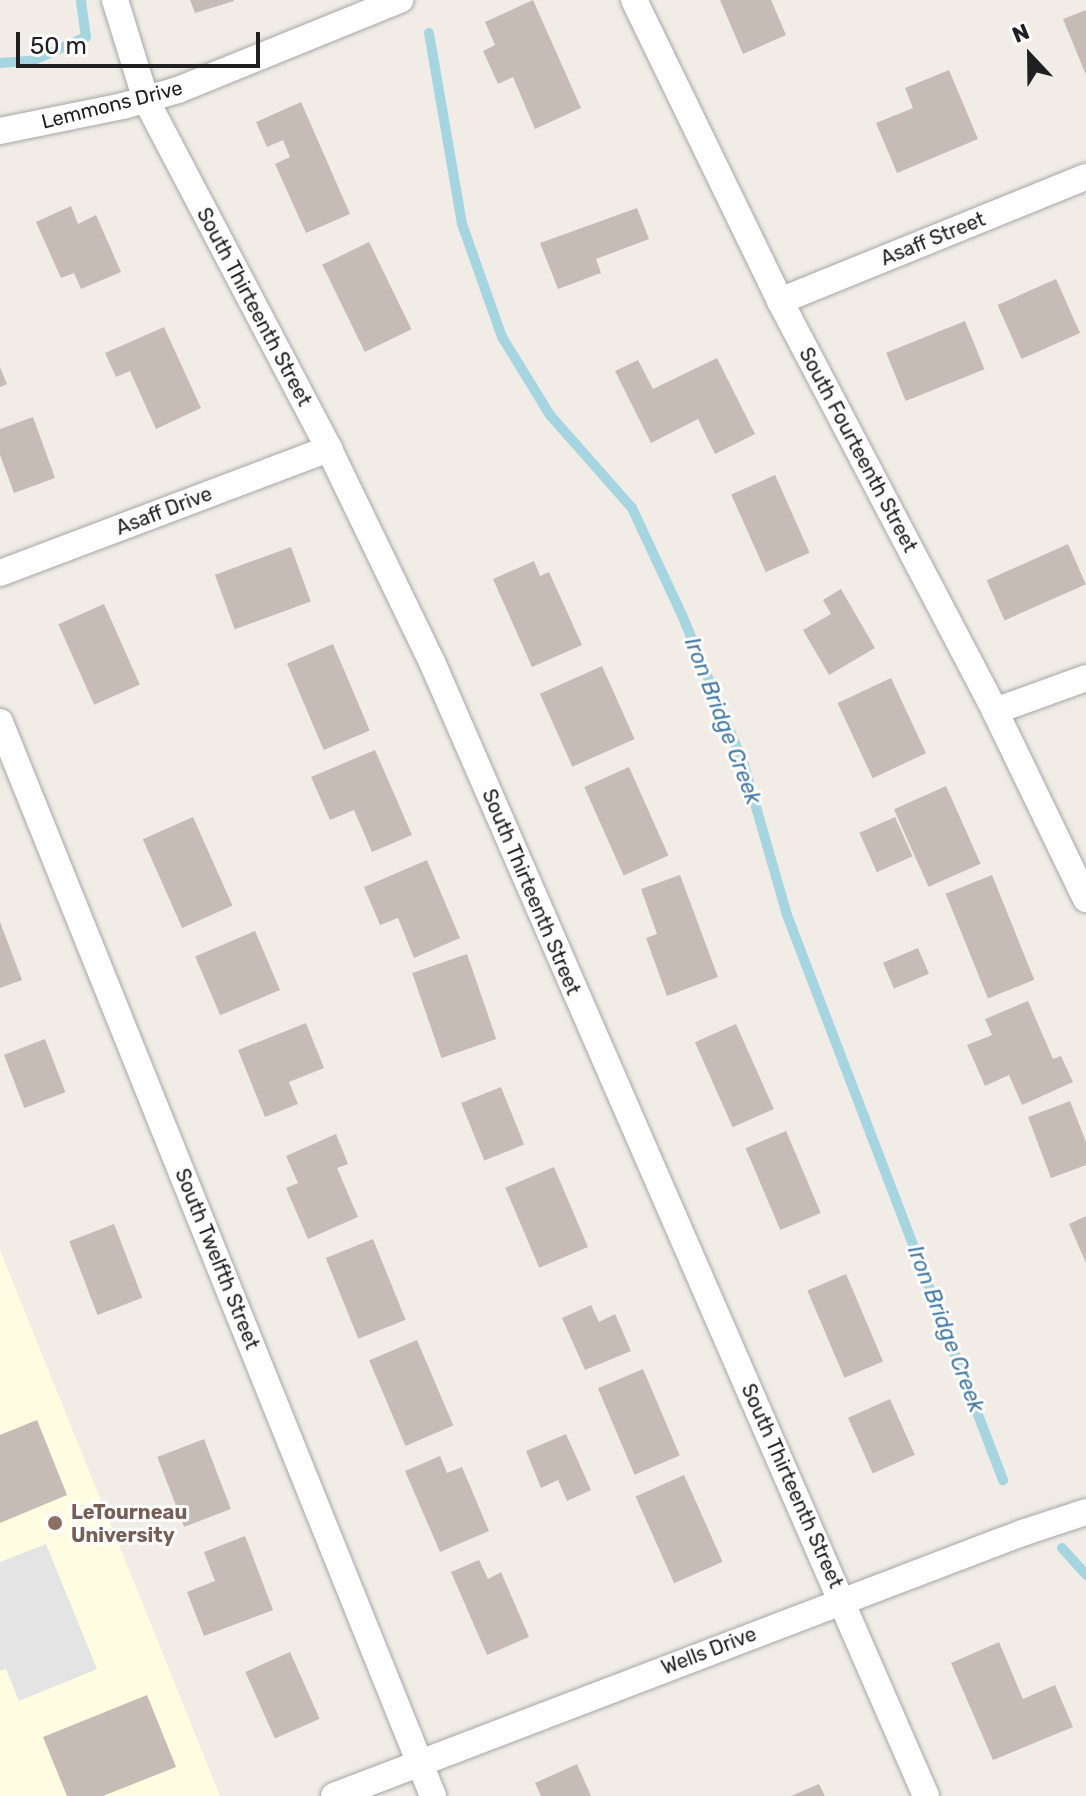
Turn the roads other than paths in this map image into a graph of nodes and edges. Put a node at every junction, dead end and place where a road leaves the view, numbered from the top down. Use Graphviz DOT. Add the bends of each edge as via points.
graph roads {
  1 [pos="115,0"];
  2 [pos="400,0"];
  3 [pos="634,0"];
  4 [pos="146,100"];
  5 [pos="0,131"];
  6 [pos="1086,177"];
  7 [pos="780,301"];
  8 [pos="329,449"];
  9 [pos="0,573"];
  10 [pos="1086,678"];
  11 [pos="995,711"];
  12 [pos="0,722"];
  13 [pos="1086,899"];
  14 [pos="1086,1512"];
  15 [pos="843,1600"];
  16 [pos="420,1762"];
  17 [pos="334,1796"];
  18 [pos="433,1796"];
  19 [pos="926,1796"];
  1 -- 4 [label="street, South Thirteenth Street"];
  2 -- 4 [label="street, Lemmons Drive"];
  3 -- 7 [label="street, South Fourteenth Street"];
  4 -- 5 [label="street, Lemmons Drive"];
  4 -- 8 [label="street, South Thirteenth Street"];
  6 -- 7 [label="street, Asaff Street"];
  7 -- 11 [label="street, South Fourteenth Street"];
  8 -- 9 [label="street, Asaff Drive"];
  8 -- 15 [label="street, South Thirteenth Street" via="432,662"];
  10 -- 11 [label="street"];
  11 -- 13 [label="street, South Fourteenth Street"];
  12 -- 16 [label="street, South Twelfth Street"];
  14 -- 15 [label="street, Wells Drive"];
  15 -- 16 [label="street, Wells Drive"];
  15 -- 19 [label="street, South Thirteenth Street"];
  16 -- 17 [label="street, Wells Drive"];
  16 -- 18 [label="street, South Twelfth Street"];
}
